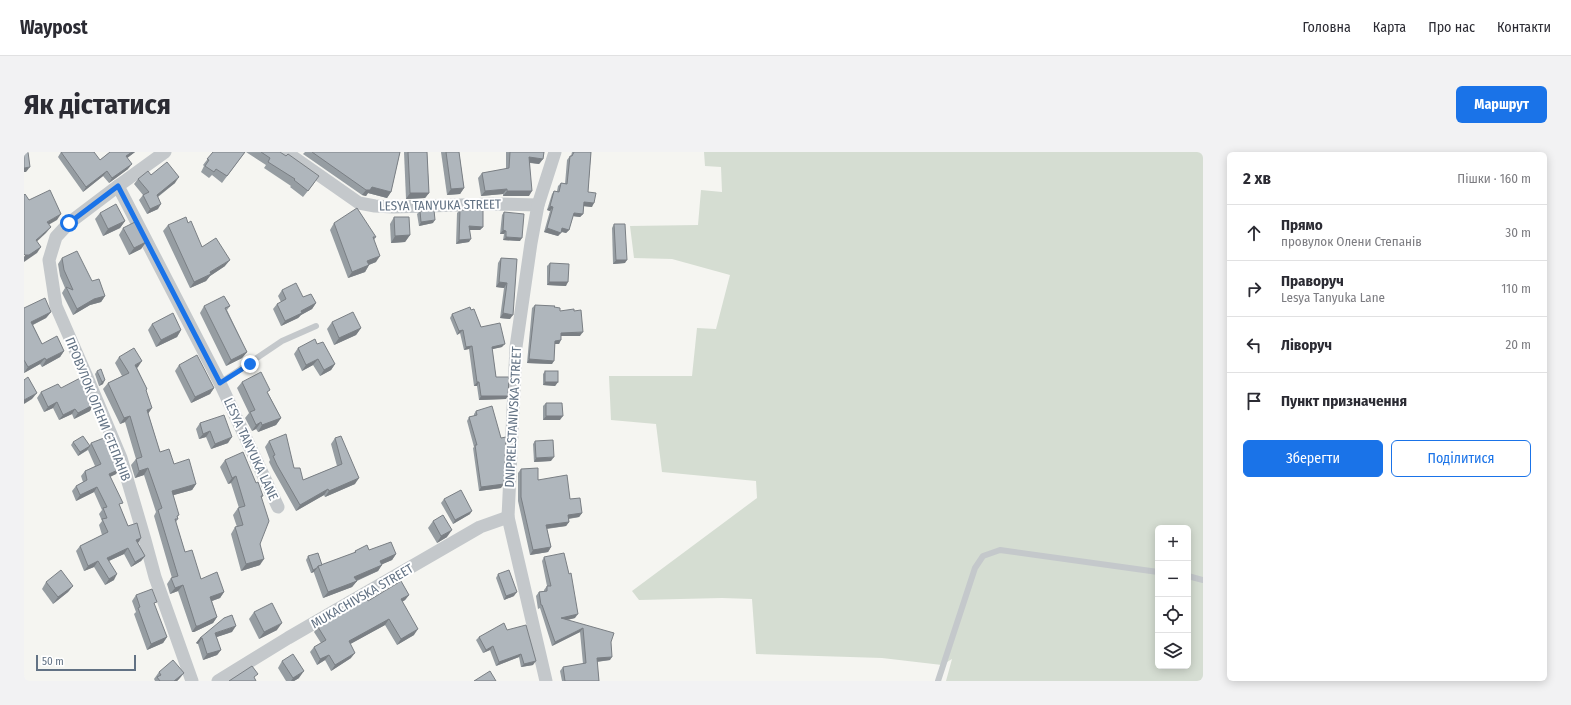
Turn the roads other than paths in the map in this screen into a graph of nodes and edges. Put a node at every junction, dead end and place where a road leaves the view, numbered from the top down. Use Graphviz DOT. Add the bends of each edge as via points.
graph roads {
  1 [pos="165,152"];
  2 [pos="286,152"];
  3 [pos="555,152"];
  4 [pos="118,186"];
  5 [pos="538,205"];
  6 [pos="316,326"];
  7 [pos="220,383"];
  8 [pos="278,507"];
  9 [pos="508,517"];
  10 [pos="1155,572"];
  11 [pos="1191,577"];
  12 [pos="1203,580"];
  13 [pos="192,681"];
  14 [pos="218,681"];
  15 [pos="546,681"];
  16 [pos="938,681"];
  1 -- 4 [label="street"];
  2 -- 5 [label="street, LESYA TANYUKA STREET" via="359,203 393,207"];
  3 -- 5 [label="street, DNIPRELSTANIVSKA STREET"];
  4 -- 7 [label="street, LESYA TANYUKA LANE"];
  4 -- 13 [label="street, ПРОВУЛОК ОЛЕНИ СТЕПАНІВ" via="69,223 56,237 49,260 50,268 56,306 121,458 155,576"];
  5 -- 9 [label="street, DNIPRELSTANIVSKA STREET" via="516,347"];
  6 -- 7 [label="lane" via="282,341"];
  7 -- 8 [label="street, LESYA TANYUKA LANE"];
  9 -- 14 [label="street, MUKACHIVSKA STREET" via="480,527 294,634"];
  9 -- 15 [label="street, DNIPRELSTANIVSKA STREET"];
  10 -- 16 [label="lane" via="1000,550 983,556 975,568"];
  11 -- 12 [label="lane"];
}
